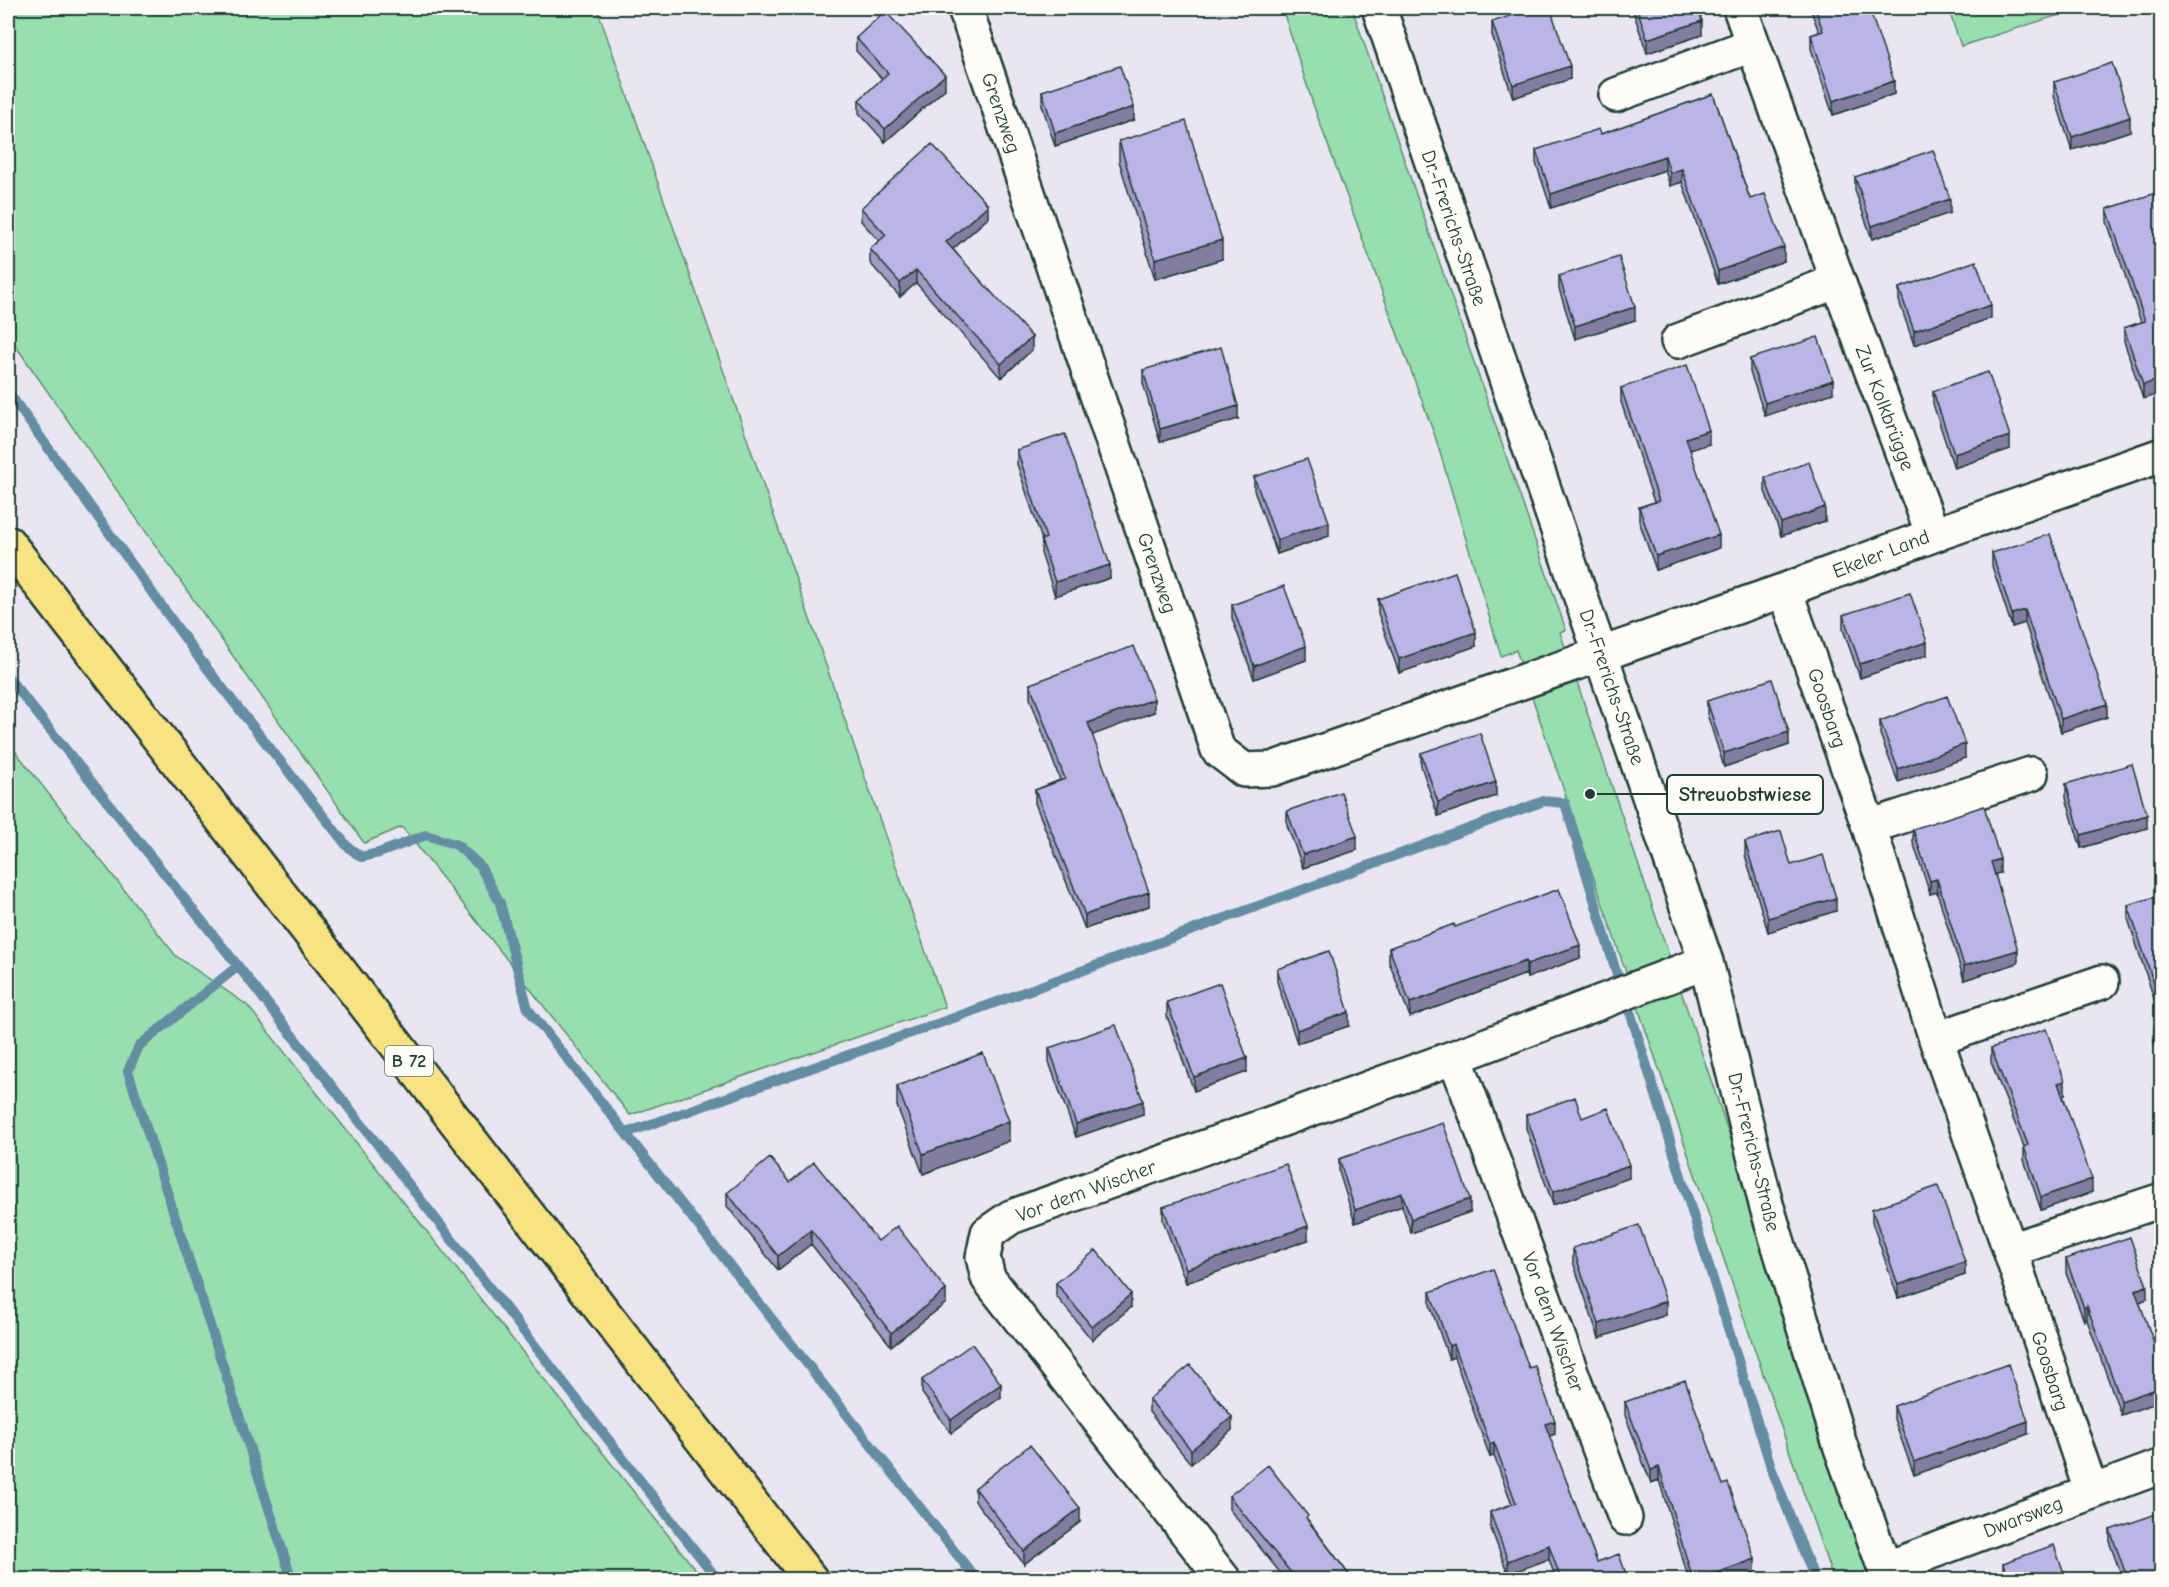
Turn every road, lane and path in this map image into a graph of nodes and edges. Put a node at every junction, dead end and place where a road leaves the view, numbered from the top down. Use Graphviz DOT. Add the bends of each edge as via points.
graph roads {
  1 [pos="965,8"];
  2 [pos="1379,8"];
  3 [pos="1740,8"];
  4 [pos="1752,45"];
  5 [pos="1616,95"];
  6 [pos="1838,281"];
  7 [pos="1678,341"];
  8 [pos="2162,455"];
  9 [pos="1933,535"];
  10 [pos="8,543"];
  11 [pos="1785,590"];
  12 [pos="1601,654"];
  13 [pos="2031,774"];
  14 [pos="1869,827"];
  15 [pos="1706,962"];
  16 [pos="2102,982"];
  17 [pos="1936,1039"];
  18 [pos="1455,1057"];
  19 [pos="2162,1200"];
  20 [pos="2010,1250"];
  21 [pos="2162,1466"];
  22 [pos="2091,1491"];
  23 [pos="1625,1518"];
  24 [pos="1887,1574"];
  25 [pos="812,1580"];
  26 [pos="1224,1580"];
  1 -- 12 [label="street, Grenzweg" via="1218,750 1244,770 1272,769"];
  2 -- 12 [label="street, Dr.-Frerichs-Straße"];
  3 -- 4 [label="street, Zur Kolkbrügge"];
  4 -- 5 [label="street"];
  4 -- 6 [label="street, Zur Kolkbrügge"];
  6 -- 7 [label="street"];
  6 -- 9 [label="street, Zur Kolkbrügge"];
  8 -- 9 [label="street, Ekeler Land"];
  9 -- 11 [label="street, Ekeler Land"];
  10 -- 25 [label="main road, B 72"];
  11 -- 12 [label="street, Ekeler Land"];
  11 -- 14 [label="street, Goosbarg"];
  12 -- 15 [label="street, Dr.-Frerichs-Straße"];
  13 -- 14 [label="street"];
  14 -- 17 [label="street, Goosbarg"];
  15 -- 18 [label="street, Vor dem Wischer"];
  15 -- 24 [label="street, Dr.-Frerichs-Straße" via="1766,1204 1840,1445"];
  16 -- 17 [label="street"];
  17 -- 20 [label="street, Goosbarg"];
  18 -- 23 [label="street, Vor dem Wischer"];
  18 -- 26 [label="street, Vor dem Wischer" via="1011,1217 988,1233 983,1257 988,1278"];
  19 -- 20 [label="street"];
  20 -- 22 [label="street, Goosbarg"];
  21 -- 22 [label="street, Dwarsweg"];
  22 -- 24 [label="street, Dwarsweg"];
}
